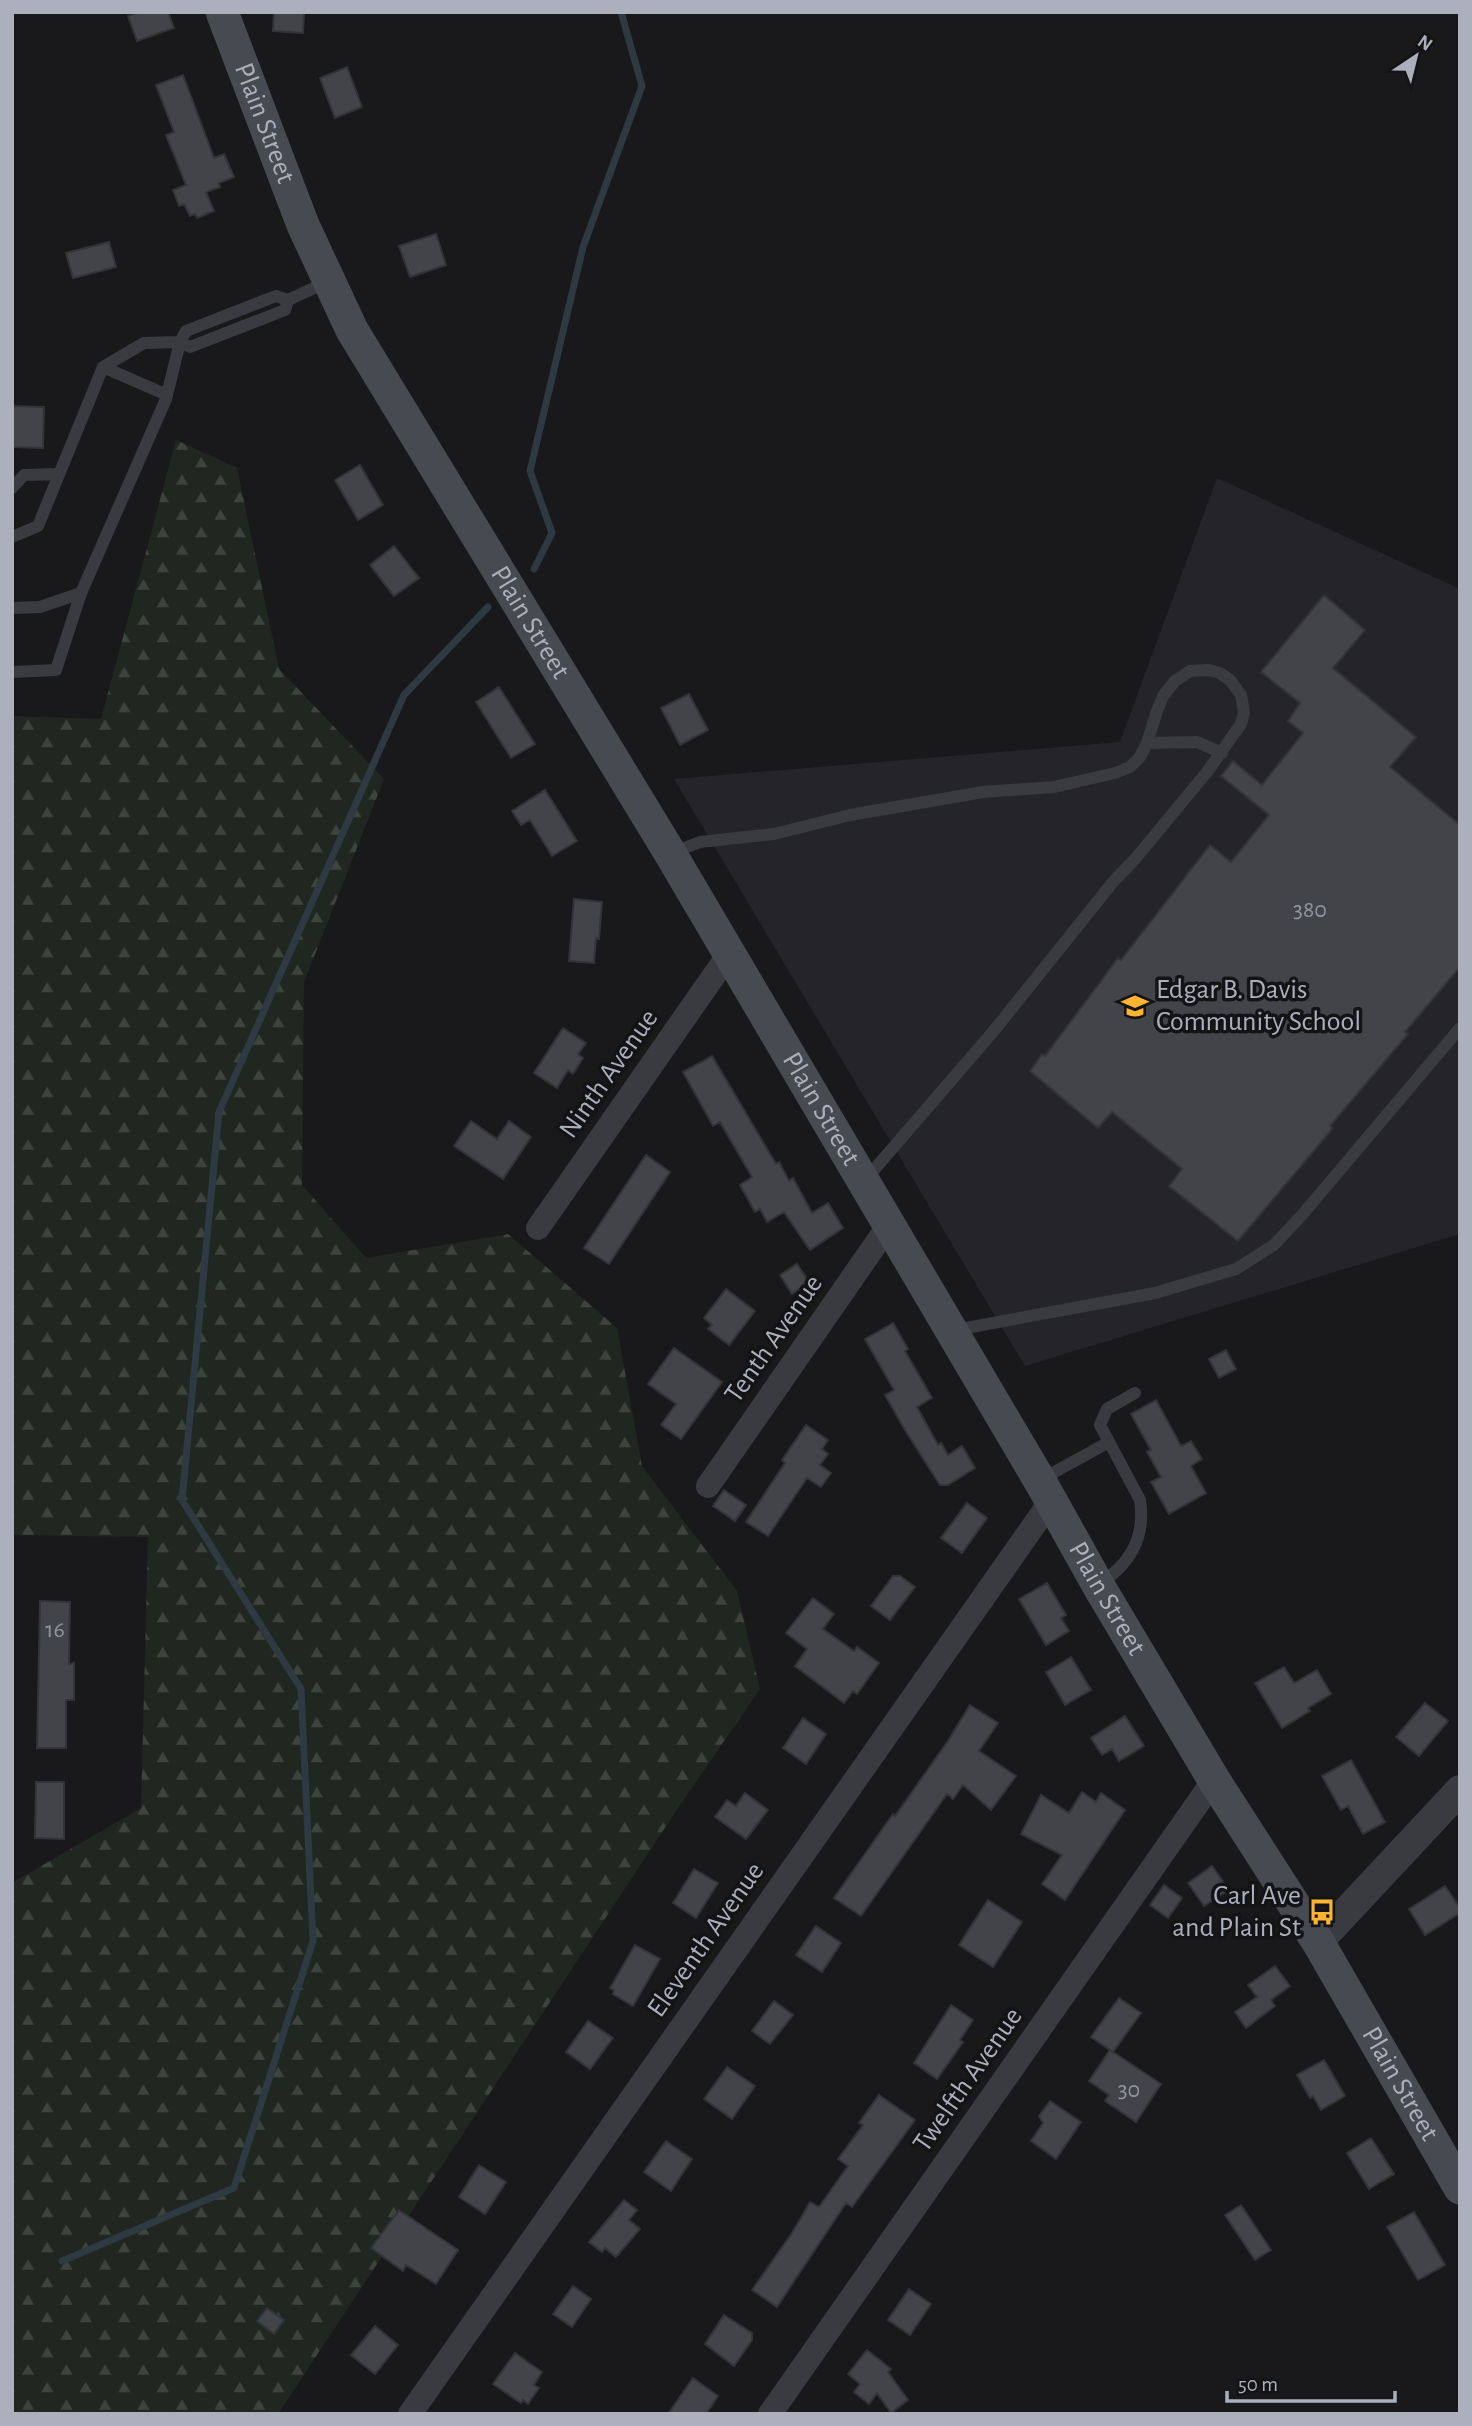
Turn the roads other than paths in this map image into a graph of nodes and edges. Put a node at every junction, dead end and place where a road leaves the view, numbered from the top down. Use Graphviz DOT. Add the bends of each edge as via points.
graph roads {
  1 [pos="222,12"];
  2 [pos="328,282"];
  3 [pos="180,342"];
  4 [pos="103,368"];
  5 [pos="167,396"];
  6 [pos="59,474"];
  7 [pos="12,488"];
  8 [pos="12,537"];
  9 [pos="81,593"];
  10 [pos="12,608"];
  11 [pos="12,672"];
  12 [pos="1147,743"];
  13 [pos="1222,753"];
  14 [pos="670,853"];
  15 [pos="729,954"];
  16 [pos="1460,1028"];
  17 [pos="863,1182"];
  18 [pos="889,1226"];
  19 [pos="538,1228"];
  20 [pos="951,1331"];
  21 [pos="1135,1393"];
  22 [pos="1109,1441"];
  23 [pos="708,1486"];
  24 [pos="1045,1491"];
  25 [pos="1098,1586"];
  26 [pos="1214,1780"];
  27 [pos="1460,1790"];
  28 [pos="1318,1942"];
  29 [pos="1456,2173"];
  30 [pos="410,2414"];
  31 [pos="770,2414"];
  1 -- 2 [label="main road, Plain Street" via="272,149"];
  2 -- 3 [label="lane" via="288,300 276,296 186,331"];
  2 -- 14 [label="main road, Plain Street" via="379,377"];
  3 -- 4 [label="lane" via="144,343"];
  3 -- 5 [label="lane"];
  4 -- 5 [label="lane"];
  4 -- 6 [label="lane"];
  5 -- 9 [label="lane"];
  6 -- 7 [label="lane" via="24,475"];
  6 -- 8 [label="lane" via="38,526"];
  9 -- 10 [label="lane" via="40,607"];
  9 -- 11 [label="lane" via="55,670"];
  12 -- 13 [label="lane" via="1197,742"];
  12 -- 13 [label="lane" via="1163,696 1175,681 1190,671 1209,670 1230,680 1244,704 1241,724"];
  12 -- 14 [label="lane" via="1130,767 1095,779 850,815 774,834 700,842"];
  13 -- 17 [label="lane"];
  14 -- 15 [label="main road, Plain Street"];
  15 -- 17 [label="main road, Plain Street"];
  15 -- 19 [label="street, Ninth Avenue"];
  16 -- 20 [label="lane" via="1274,1245 1236,1269 1155,1293"];
  17 -- 18 [label="main road, Plain Street"];
  18 -- 20 [label="main road, Plain Street"];
  18 -- 23 [label="street, Tenth Avenue"];
  20 -- 24 [label="main road, Plain Street"];
  21 -- 22 [label="lane" via="1102,1416 1100,1425"];
  22 -- 24 [label="lane"];
  22 -- 25 [label="lane" via="1140,1500 1142,1513 1127,1560"];
  24 -- 25 [label="main road, Plain Street"];
  24 -- 30 [label="street, Eleventh Avenue"];
  25 -- 26 [label="main road, Plain Street"];
  26 -- 28 [label="main road, Plain Street"];
  26 -- 31 [label="street, Twelfth Avenue"];
  27 -- 28 [label="street"];
  28 -- 29 [label="main road, Plain Street"];
}
